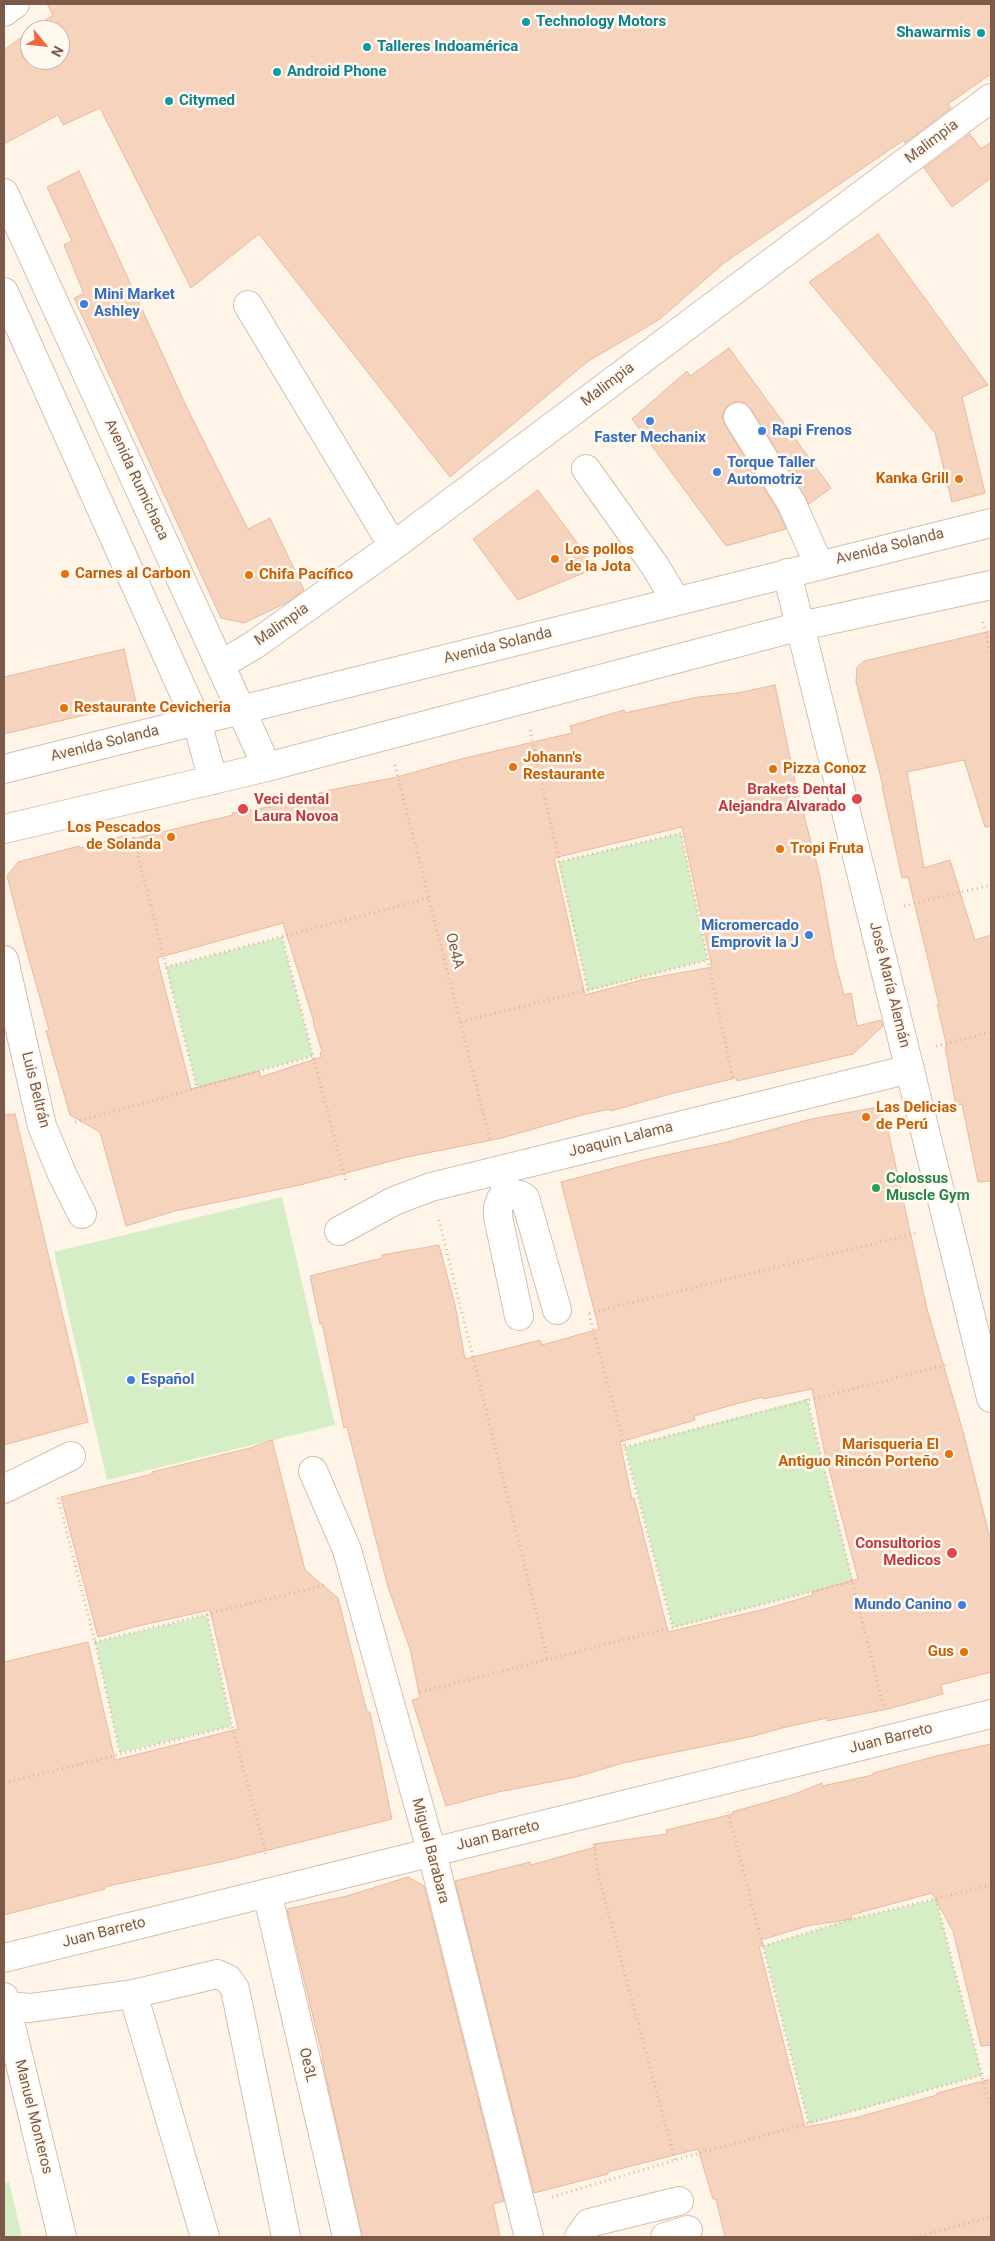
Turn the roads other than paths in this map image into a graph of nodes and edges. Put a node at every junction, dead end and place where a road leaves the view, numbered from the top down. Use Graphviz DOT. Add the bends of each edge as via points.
graph roads {
  1 [pos="15,4"];
  2 [pos="4,12"];
  3 [pos="991,98"];
  4 [pos="4,194"];
  5 [pos="4,292"];
  6 [pos="248,305"];
  7 [pos="738,417"];
  8 [pos="586,469"];
  9 [pos="991,523"];
  10 [pos="393,546"];
  11 [pos="820,565"];
  12 [pos="788,573"];
  13 [pos="991,585"];
  14 [pos="676,601"];
  15 [pos="801,626"];
  16 [pos="220,665"];
  17 [pos="241,711"];
  18 [pos="197,722"];
  19 [pos="267,767"];
  20 [pos="4,769"];
  21 [pos="213,780"];
  22 [pos="4,829"];
  23 [pos="4,960"];
  24 [pos="910,1069"];
  25 [pos="502,1170"];
  26 [pos="507,1196"];
  27 [pos="82,1214"];
  28 [pos="339,1231"];
  29 [pos="557,1310"];
  30 [pos="520,1316"];
  31 [pos="991,1398"];
  32 [pos="71,1456"];
  33 [pos="313,1471"];
  34 [pos="4,1489"];
  35 [pos="991,1714"];
  36 [pos="432,1853"];
  37 [pos="261,1895"];
  38 [pos="4,1958"];
  39 [pos="133,1994"];
  40 [pos="5,2002"];
  41 [pos="679,2200"];
  42 [pos="62,2237"];
  43 [pos="205,2237"];
  44 [pos="286,2237"];
  45 [pos="347,2237"];
  46 [pos="529,2237"];
  47 [pos="579,2237"];
  1 -- 2 [label="street"];
  3 -- 10 [label="street, Malimpia"];
  4 -- 16 [label="street, Avenida Rumichaca"];
  5 -- 18 [label="street"];
  6 -- 10 [label="street"];
  7 -- 11 [label="street" via="792,504"];
  8 -- 14 [label="street"];
  9 -- 11 [label="street, Avenida Solanda"];
  10 -- 16 [label="street, Malimpia" via="254,645"];
  11 -- 12 [label="street, Avenida Solanda"];
  12 -- 14 [label="street, Avenida Solanda"];
  12 -- 15 [label="street, José María Alemán"];
  13 -- 15 [label="street"];
  14 -- 17 [label="street, Avenida Solanda"];
  15 -- 19 [label="street"];
  15 -- 24 [label="street, José María Alemán"];
  16 -- 17 [label="street, Avenida Rumichaca"];
  17 -- 18 [label="street, Avenida Solanda"];
  17 -- 19 [label="street, Avenida Rumichaca"];
  18 -- 20 [label="street, Avenida Solanda"];
  18 -- 21 [label="street"];
  19 -- 21 [label="street"];
  21 -- 22 [label="street"];
  23 -- 27 [label="street, Luis Beltrán" via="42,1126"];
  24 -- 25 [label="street, Joaquin Lalama"];
  24 -- 31 [label="street, José María Alemán"];
  25 -- 26 [label="street"];
  25 -- 28 [label="street, Joaquin Lalama" via="394,1201"];
  26 -- 29 [label="street" via="525,1198"];
  26 -- 30 [label="street" via="501,1199 498,1208"];
  32 -- 34 [label="street"];
  33 -- 36 [label="street, Miguel Barabara" via="347,1550"];
  35 -- 36 [label="street, Juan Barreto"];
  36 -- 37 [label="street, Juan Barreto"];
  36 -- 46 [label="street, Miguel Barabara"];
  37 -- 38 [label="street, Juan Barreto"];
  37 -- 45 [label="street, Oe3L" via="270,1905"];
  39 -- 40 [label="street" via="30,2008"];
  39 -- 43 [label="street"];
  39 -- 44 [label="street" via="217,1974 228,1979 235,1989"];
  40 -- 42 [label="street, Manuel Monteros"];
  41 -- 47 [label="street" via="589,2223"];
}
